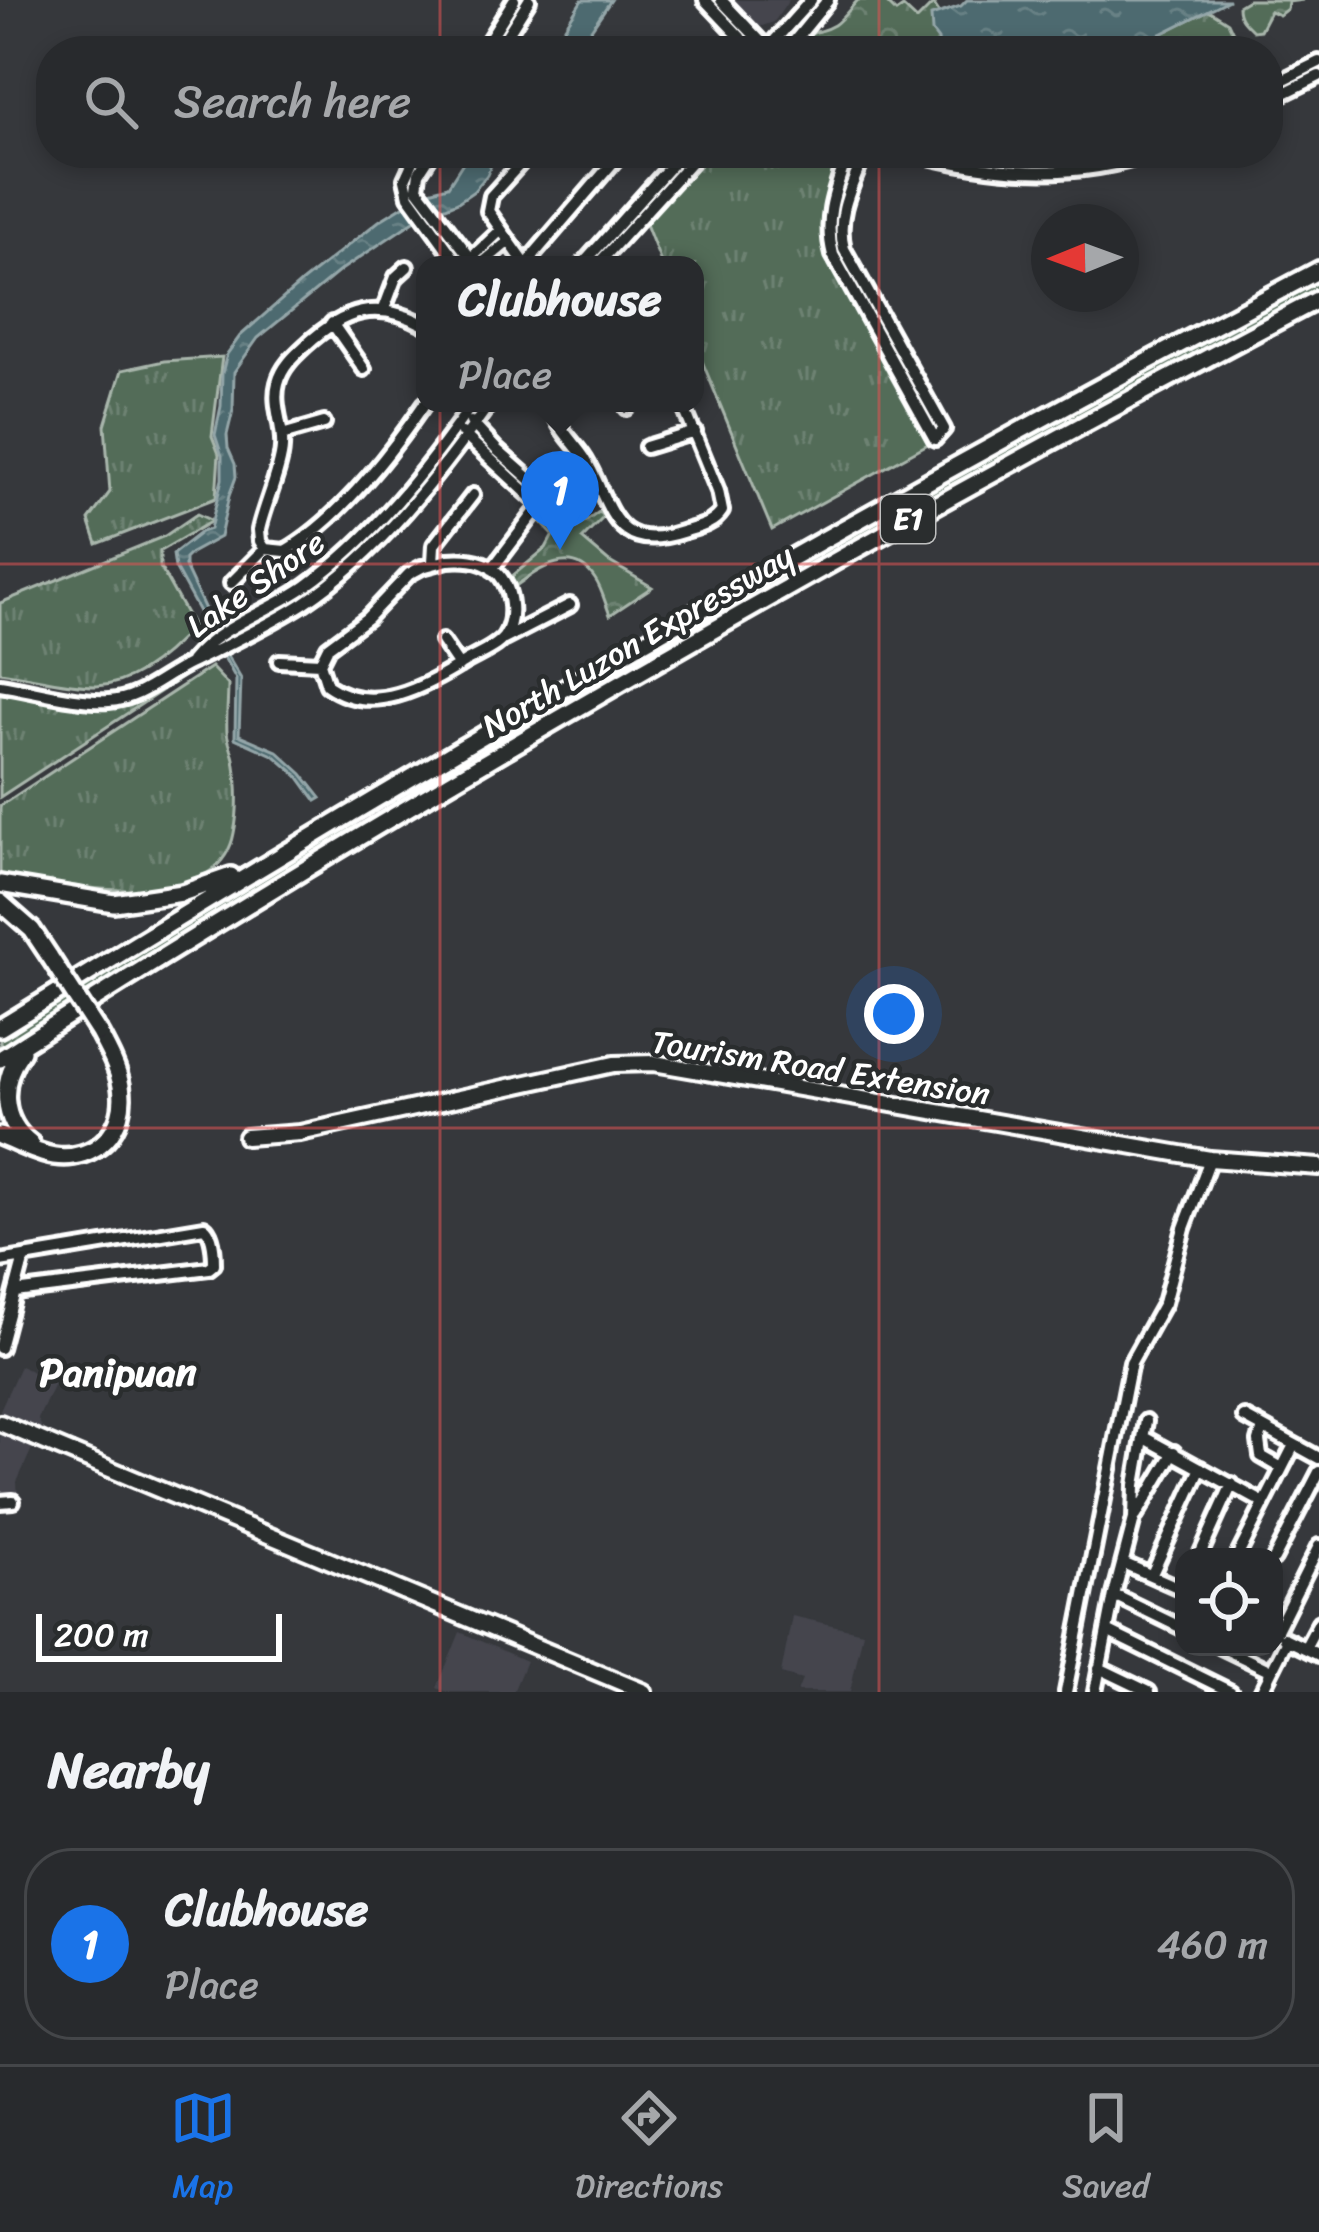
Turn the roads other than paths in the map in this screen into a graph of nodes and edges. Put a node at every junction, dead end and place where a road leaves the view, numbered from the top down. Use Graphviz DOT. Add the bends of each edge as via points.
graph roads {
  1 [pos="514,0"];
  2 [pos="529,0"];
  3 [pos="705,0"];
  4 [pos="721,0"];
  5 [pos="811,0"];
  6 [pos="828,0"];
  7 [pos="491,36"];
  8 [pos="506,36"];
  9 [pos="739,36"];
  10 [pos="745,36"];
  11 [pos="779,36"];
  12 [pos="799,36"];
  13 [pos="1319,62"];
  14 [pos="1319,76"];
  15 [pos="1283,79"];
  16 [pos="1283,94"];
  17 [pos="408,168"];
  18 [pos="422,168"];
  19 [pos="516,168"];
  20 [pos="608,168"];
  21 [pos="669,168"];
  22 [pos="685,168"];
  23 [pos="843,168"];
  24 [pos="859,168"];
  25 [pos="984,168"];
  26 [pos="1083,168"];
  27 [pos="993,170"];
  28 [pos="412,188"];
  29 [pos="504,236"];
  30 [pos="838,252"];
  31 [pos="463,256"];
  32 [pos="480,256"];
  33 [pos="520,256"];
  34 [pos="533,256"];
  35 [pos="590,256"];
  36 [pos="605,256"];
  37 [pos="1319,260"];
  38 [pos="407,267"];
  39 [pos="1319,271"];
  40 [pos="1284,289"];
  41 [pos="1319,299"];
  42 [pos="384,309"];
  43 [pos="416,320"];
  44 [pos="332,323"];
  45 [pos="364,368"];
  46 [pos="418,412"];
  47 [pos="469,412"];
  48 [pos="480,412"];
  49 [pos="547,412"];
  50 [pos="555,412"];
  51 [pos="686,412"];
  52 [pos="539,419"];
  53 [pos="324,423"];
  54 [pos="464,426"];
  55 [pos="695,432"];
  56 [pos="282,435"];
  57 [pos="646,447"];
  58 [pos="585,460"];
  59 [pos="473,495"];
  60 [pos="544,500"];
  61 [pos="265,549"];
  62 [pos="433,562"];
  63 [pos="492,568"];
  64 [pos="231,584"];
  65 [pos="570,605"];
  66 [pos="502,640"];
  67 [pos="442,641"];
  68 [pos="279,661"];
  69 [pos="320,663"];
  70 [pos="459,666"];
  71 [pos="0,685"];
  72 [pos="286,851"];
  73 [pos="0,884"];
  74 [pos="0,902"];
  75 [pos="62,1019"];
  76 [pos="0,1028"];
  77 [pos="0,1058"];
  78 [pos="0,1136"];
  79 [pos="246,1137"];
  80 [pos="47,1155"];
  81 [pos="1210,1159"];
  82 [pos="1319,1167"];
  83 [pos="24,1257"];
  84 [pos="0,1261"];
  85 [pos="15,1292"];
  86 [pos="0,1348"];
  87 [pos="1244,1417"];
  88 [pos="1146,1421"];
  89 [pos="0,1423"];
  90 [pos="1263,1428"];
  91 [pos="1145,1438"];
  92 [pos="1294,1444"];
  93 [pos="1174,1452"];
  94 [pos="1319,1458"];
  95 [pos="1201,1468"];
  96 [pos="1282,1468"];
  97 [pos="1319,1472"];
  98 [pos="1232,1484"];
  99 [pos="1264,1503"];
  100 [pos="1134,1519"];
  101 [pos="1319,1546"];
  102 [pos="1203,1548"];
  103 [pos="1242,1548"];
  104 [pos="1280,1548"];
  105 [pos="1123,1562"];
  106 [pos="1152,1574"];
  107 [pos="1175,1586"];
  108 [pos="1114,1595"];
  109 [pos="1283,1616"];
  110 [pos="1319,1622"];
  111 [pos="1175,1625"];
  112 [pos="1107,1631"];
  113 [pos="1283,1638"];
  114 [pos="1287,1640"];
  115 [pos="1305,1648"];
  116 [pos="1319,1655"];
  117 [pos="1240,1656"];
  118 [pos="1099,1668"];
  119 [pos="1271,1671"];
  120 [pos="644,1692"];
  121 [pos="1066,1692"];
  122 [pos="1095,1692"];
  123 [pos="1149,1692"];
  124 [pos="1231,1692"];
  125 [pos="1261,1692"];
  1 -- 7 [label="street"];
  2 -- 8 [label="street"];
  3 -- 9 [label="street"];
  4 -- 10 [label="street"];
  5 -- 11 [label="street"];
  6 -- 12 [label="street"];
  13 -- 15 [label="street"];
  14 -- 16 [label="street"];
  17 -- 28 [label="street"];
  18 -- 28 [label="street"];
  19 -- 29 [label="street" via="488,204"];
  20 -- 34 [label="street"];
  21 -- 35 [label="street"];
  22 -- 36 [label="street"];
  23 -- 30 [label="street" via="827,226"];
  24 -- 30 [label="street"];
  25 -- 27 [label="street"];
  26 -- 27 [label="street"];
  28 -- 31 [label="street"];
  29 -- 32 [label="street"];
  29 -- 33 [label="street"];
  30 -- 30 [label="street" via="935,439 944,429"];
  37 -- 40 [label="highway"];
  38 -- 42 [label="street"];
  39 -- 40 [label="highway, North Luzon Expressway / E1"];
  40 -- 72 [label="highway, North Luzon Expressway / E1" via="758,575"];
  41 -- 75 [label="highway, North Luzon Expressway / E1" via="712,629"];
  42 -- 43 [label="street"];
  42 -- 44 [label="street"];
  44 -- 45 [label="street"];
  44 -- 56 [label="street" via="289,360 278,382"];
  46 -- 61 [label="street" via="334,512 285,551"];
  47 -- 54 [label="street, Lake Shore"];
  48 -- 54 [label="street, Lake Shore"];
  49 -- 52 [label="street"];
  50 -- 58 [label="street"];
  51 -- 55 [label="street"];
  53 -- 56 [label="street"];
  54 -- 60 [label="street" via="495,454 506,477"];
  54 -- 71 [label="street, Lake Shore" via="425,489 308,600 144,691 107,701"];
  55 -- 57 [label="street"];
  55 -- 58 [label="street" via="722,511 712,523 675,535 627,530 607,510"];
  56 -- 61 [label="street" via="259,530"];
  58 -- 60 [label="street"];
  59 -- 62 [label="street" via="434,545"];
  60 -- 63 [label="street"];
  61 -- 64 [label="street"];
  62 -- 63 [label="street" via="474,560"];
  62 -- 69 [label="street" via="328,646"];
  63 -- 66 [label="street" via="512,599"];
  65 -- 66 [label="street"];
  66 -- 70 [label="street"];
  67 -- 70 [label="street"];
  68 -- 69 [label="street"];
  69 -- 70 [label="street" via="336,691 375,699 422,687"];
  72 -- 73 [label="highway" via="203,887 134,902"];
  72 -- 76 [label="highway, North Luzon Expressway / E1"];
  74 -- 80 [label="highway, bridge" via="50,957 99,1034 122,1090 106,1141 89,1152"];
  75 -- 77 [label="highway, North Luzon Expressway / E1"];
  75 -- 80 [label="highway" via="21,1052 4,1088 15,1130"];
  78 -- 80 [label="highway"];
  79 -- 81 [label="main road, Tourism Road Extension" via="614,1064 654,1064"];
  81 -- 82 [label="main road, Tourism Road Extension"];
  81 -- 121 [label="street" via="1168,1293 1131,1362"];
  83 -- 84 [label="street"];
  83 -- 85 [label="street"];
  83 -- 85 [label="street" via="204,1227 214,1264"];
  85 -- 86 [label="street"];
  87 -- 90 [label="street"];
  88 -- 91 [label="street"];
  89 -- 120 [label="main road"];
  90 -- 92 [label="street"];
  90 -- 96 [label="street" via="1261,1456"];
  91 -- 93 [label="street"];
  91 -- 100 [label="street"];
  92 -- 94 [label="street"];
  92 -- 96 [label="street"];
  93 -- 95 [label="street"];
  93 -- 100 [label="street"];
  95 -- 98 [label="street"];
  95 -- 106 [label="street"];
  96 -- 99 [label="street"];
  97 -- 104 [label="street"];
  98 -- 99 [label="street"];
  98 -- 102 [label="street"];
  99 -- 103 [label="street"];
  100 -- 105 [label="street"];
  101 -- 109 [label="street"];
  105 -- 106 [label="street"];
  105 -- 108 [label="street"];
  106 -- 107 [label="street"];
  108 -- 111 [label="street"];
  108 -- 112 [label="street"];
  110 -- 115 [label="street"];
  112 -- 118 [label="street"];
  112 -- 124 [label="street"];
  113 -- 114 [label="street"];
  114 -- 115 [label="street"];
  114 -- 119 [label="street"];
  115 -- 116 [label="street"];
  117 -- 119 [label="street"];
  118 -- 122 [label="street"];
  118 -- 123 [label="street"];
  119 -- 125 [label="street"];
}
